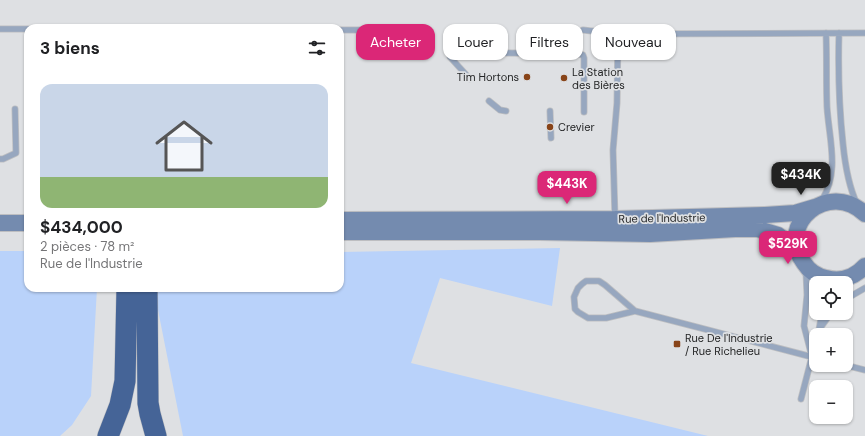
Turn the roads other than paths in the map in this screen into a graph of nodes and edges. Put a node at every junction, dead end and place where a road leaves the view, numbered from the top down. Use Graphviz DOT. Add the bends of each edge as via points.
graph roads {
  1 [pos="0,29"];
  2 [pos="24,29"];
  3 [pos="344,30"];
  4 [pos="356,30"];
  5 [pos="583,30"];
  6 [pos="591,31"];
  7 [pos="826,33"];
  8 [pos="839,33"];
  9 [pos="865,33"];
  10 [pos="676,34"];
  11 [pos="508,53"];
  12 [pos="453,60"];
  13 [pos="618,60"];
  14 [pos="470,79"];
  15 [pos="489,101"];
  16 [pos="15,108"];
  17 [pos="506,111"];
  18 [pos="550,111"];
  19 [pos="584,112"];
  20 [pos="551,138"];
  21 [pos="0,159"];
  22 [pos="818,205"];
  23 [pos="862,212"];
  24 [pos="615,219"];
  25 [pos="344,220"];
  26 [pos="0,223"];
  27 [pos="24,223"];
  28 [pos="344,232"];
  29 [pos="798,251"];
  30 [pos="805,265"];
  31 [pos="862,271"];
  32 [pos="819,276"];
  33 [pos="850,276"];
  34 [pos="865,288"];
  35 [pos="127,292"];
  36 [pos="148,292"];
  37 [pos="853,295"];
  38 [pos="634,311"];
  39 [pos="809,342"];
  40 [pos="809,356"];
  41 [pos="853,367"];
  42 [pos="865,370"];
  43 [pos="809,372"];
  44 [pos="801,399"];
  45 [pos="108,436"];
  46 [pos="156,436"];
  1 -- 2 [label="lane"];
  3 -- 4 [label="lane"];
  5 -- 6 [label="lane"];
  7 -- 8 [label="lane"];
  7 -- 10 [label="lane"];
  7 -- 22 [label="lane" via="827,106 832,170 828,192"];
  8 -- 9 [label="lane"];
  8 -- 23 [label="lane" via="839,102 844,151 852,193"];
  11 -- 19 [label="lane" via="582,54"];
  12 -- 14 [label="lane"];
  13 -- 24 [label="lane" via="614,150"];
  15 -- 17 [label="lane" via="500,110"];
  16 -- 21 [label="lane" via="16,153"];
  18 -- 20 [label="lane"];
  22 -- 23 [label="street, Rue de l'Industrie" via="832,201 843,202"];
  22 -- 24 [label="street, Rue de l'Industrie" via="795,213"];
  22 -- 29 [label="street" via="805,215 799,226 796,238"];
  24 -- 25 [label="street, Rue de l'Industrie"];
  26 -- 27 [label="street"];
  28 -- 29 [label="street, Rue de l'Industrie" via="650,234 758,229 778,235"];
  29 -- 30 [label="street"];
  30 -- 32 [label="street"];
  30 -- 39 [label="lane" via="807,295 804,326"];
  31 -- 33 [label="street"];
  34 -- 37 [label="lane"];
  35 -- 45 [label="highway" via="125,382 120,405"];
  36 -- 46 [label="highway" via="148,403"];
  38 -- 38 [label="lane" via="605,285 595,280 582,284 574,297 576,309 588,318 606,318"];
  38 -- 40 [label="lane"];
  41 -- 42 [label="lane"];
  43 -- 44 [label="lane"];
}
